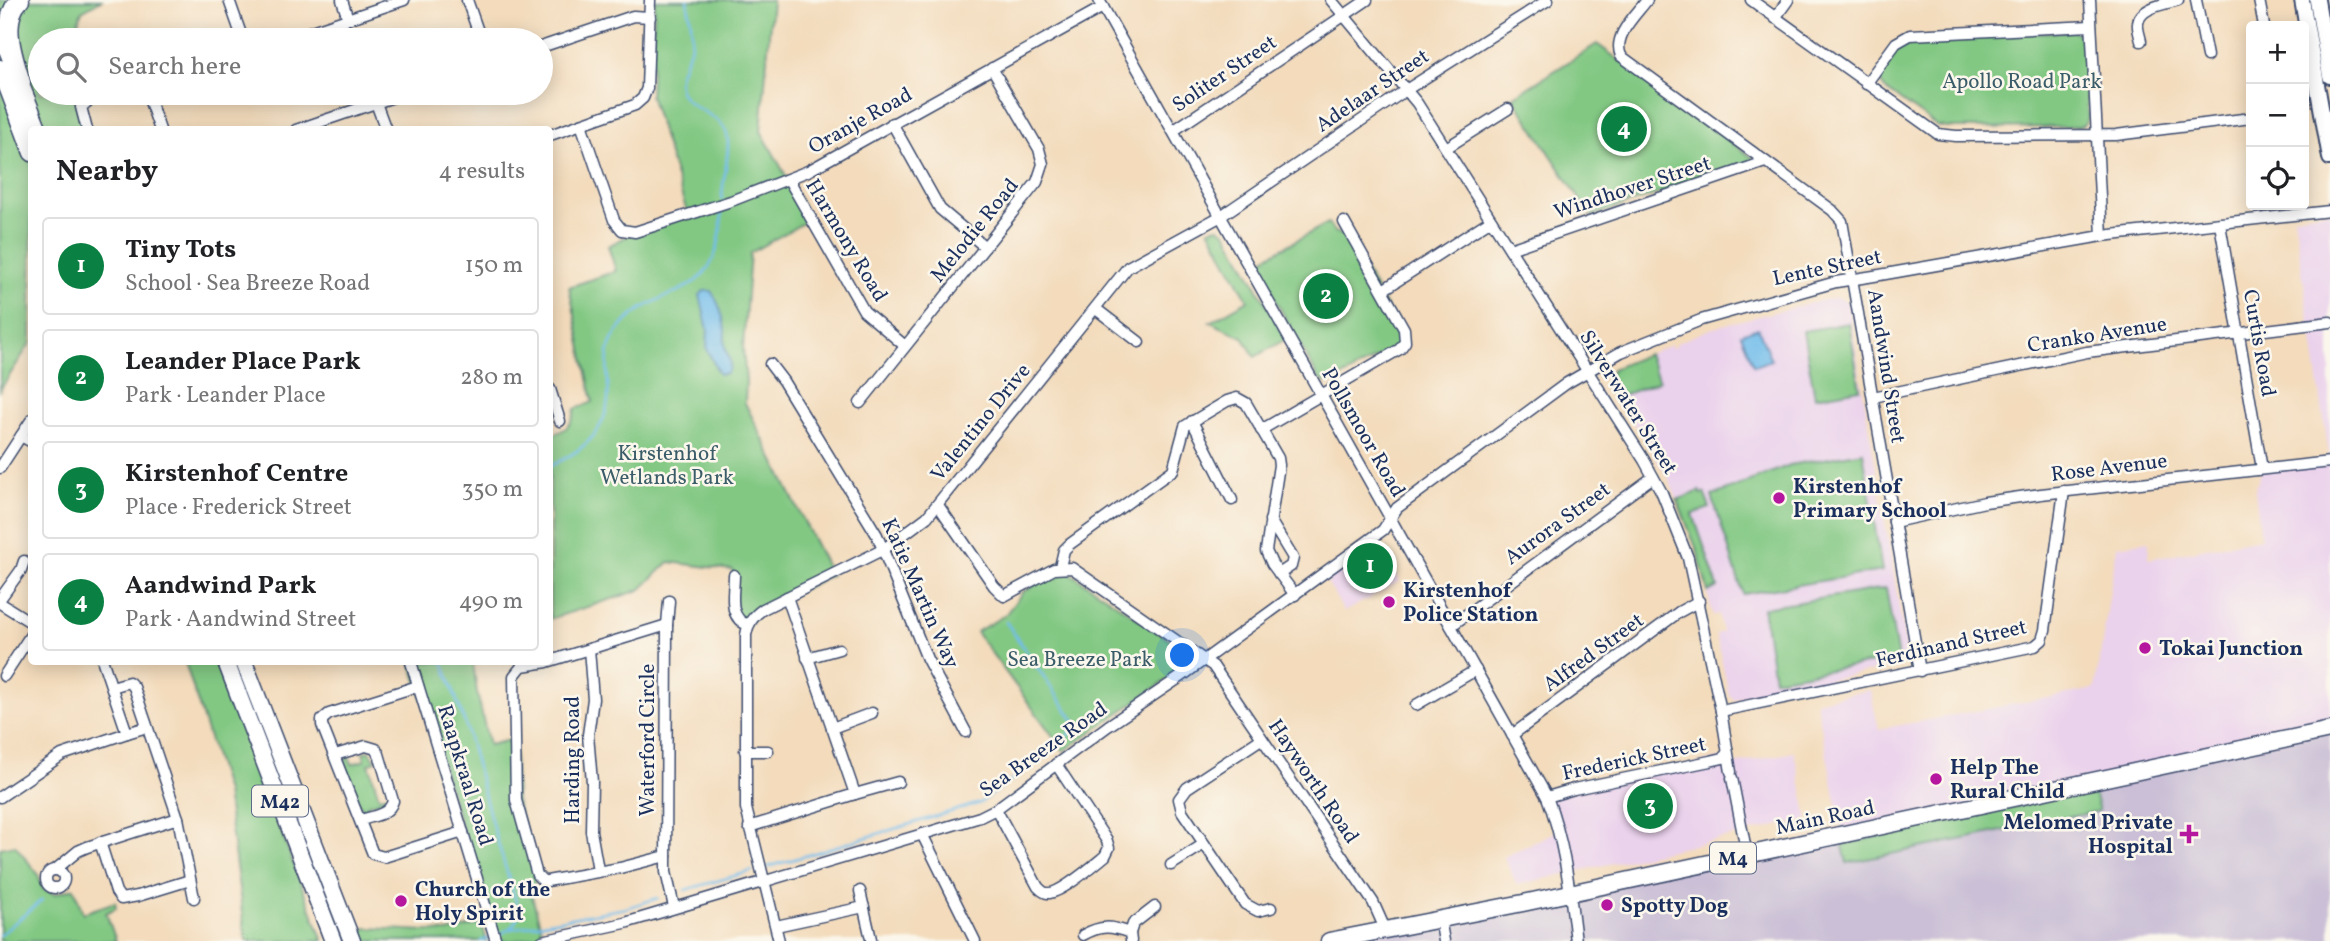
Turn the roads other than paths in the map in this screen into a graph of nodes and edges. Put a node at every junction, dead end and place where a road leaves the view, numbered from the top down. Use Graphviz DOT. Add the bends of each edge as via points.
graph roads {
  1 [pos="8,0"];
  2 [pos="20,0"];
  3 [pos="229,0"];
  4 [pos="342,0"];
  5 [pos="404,0"];
  6 [pos="467,0"];
  7 [pos="650,0"];
  8 [pos="1331,0"];
  9 [pos="1367,0"];
  10 [pos="1548,0"];
  11 [pos="1647,0"];
  12 [pos="1751,0"];
  13 [pos="1788,0"];
  14 [pos="2090,0"];
  15 [pos="2178,0"];
  16 [pos="2196,0"];
  17 [pos="2259,0"];
  18 [pos="2302,0"];
  19 [pos="2317,0"];
  20 [pos="1101,3"];
  21 [pos="0,4"];
  22 [pos="1343,16"];
  23 [pos="650,17"];
  24 [pos="1775,18"];
  25 [pos="348,19"];
  26 [pos="2263,21"];
  27 [pos="2091,26"];
  28 [pos="239,28"];
  29 [pos="321,28"];
  30 [pos="477,28"];
  31 [pos="0,32"];
  32 [pos="2141,41"];
  33 [pos="553,43"];
  34 [pos="2207,56"];
  35 [pos="0,68"];
  36 [pos="992,68"];
  37 [pos="2330,76"];
  38 [pos="21,82"];
  39 [pos="1866,84"];
  40 [pos="1406,90"];
  41 [pos="28,100"];
  42 [pos="30,105"];
  43 [pos="84,105"];
  44 [pos="151,105"];
  45 [pos="370,105"];
  46 [pos="377,105"];
  47 [pos="1508,109"];
  48 [pos="2246,119"];
  49 [pos="581,124"];
  50 [pos="892,124"];
  51 [pos="38,126"];
  52 [pos="86,126"];
  53 [pos="159,126"];
  54 [pos="308,126"];
  55 [pos="385,126"];
  56 [pos="1173,131"];
  57 [pos="553,134"];
  58 [pos="2097,135"];
  59 [pos="28,142"];
  60 [pos="1446,148"];
  61 [pos="2330,158"];
  62 [pos="1765,162"];
  63 [pos="789,180"];
  64 [pos="2330,211"];
  65 [pos="1221,216"];
  66 [pos="1491,220"];
  67 [pos="1343,222"];
  68 [pos="2220,224"];
  69 [pos="2102,236"];
  70 [pos="985,247"];
  71 [pos="1510,249"];
  72 [pos="1853,279"];
  73 [pos="1383,290"];
  74 [pos="1096,309"];
  75 [pos="2330,322"];
  76 [pos="2238,333"];
  77 [pos="1139,342"];
  78 [pos="905,346"];
  79 [pos="770,364"];
  80 [pos="1587,370"];
  81 [pos="1321,395"];
  82 [pos="1873,397"];
  83 [pos="553,399"];
  84 [pos="860,403"];
  85 [pos="560,421"];
  86 [pos="1192,421"];
  87 [pos="28,425"];
  88 [pos="1261,430"];
  89 [pos="21,436"];
  90 [pos="28,440"];
  91 [pos="2330,462"];
  92 [pos="0,468"];
  93 [pos="2262,469"];
  94 [pos="1653,477"];
  95 [pos="2064,492"];
  96 [pos="1232,500"];
  97 [pos="938,505"];
  98 [pos="1390,517"];
  99 [pos="1270,520"];
  100 [pos="1894,522"];
  101 [pos="884,549"];
  102 [pos="24,561"];
  103 [pos="1060,567"];
  104 [pos="1279,574"];
  105 [pos="734,575"];
  106 [pos="1294,595"];
  107 [pos="787,597"];
  108 [pos="0,601"];
  109 [pos="670,601"];
  110 [pos="1699,601"];
  111 [pos="28,620"];
  112 [pos="667,625"];
  113 [pos="748,625"];
  114 [pos="1451,626"];
  115 [pos="28,638"];
  116 [pos="589,649"];
  117 [pos="839,649"];
  118 [pos="807,658"];
  119 [pos="553,660"];
  120 [pos="1205,660"];
  121 [pos="104,665"];
  122 [pos="227,665"];
  123 [pos="245,665"];
  124 [pos="412,665"];
  125 [pos="527,665"];
  126 [pos="1476,670"];
  127 [pos="1920,671"];
  128 [pos="4,676"];
  129 [pos="418,686"];
  130 [pos="112,687"];
  131 [pos="1416,705"];
  132 [pos="1721,711"];
  133 [pos="872,713"];
  134 [pos="2330,722"];
  135 [pos="147,727"];
  136 [pos="832,728"];
  137 [pos="2330,730"];
  138 [pos="966,732"];
  139 [pos="127,733"];
  140 [pos="1512,735"];
  141 [pos="1261,739"];
  142 [pos="744,751"];
  143 [pos="768,751"];
  144 [pos="1727,752"];
  145 [pos="335,755"];
  146 [pos="2179,762"];
  147 [pos="1056,764"];
  148 [pos="898,782"];
  149 [pos="855,794"];
  150 [pos="0,797"];
  151 [pos="1547,797"];
  152 [pos="996,809"];
  153 [pos="178,818"];
  154 [pos="361,820"];
  155 [pos="749,827"];
  156 [pos="463,832"];
  157 [pos="922,834"];
  158 [pos="100,842"];
  159 [pos="1204,844"];
  160 [pos="1747,855"];
  161 [pos="666,856"];
  162 [pos="1171,865"];
  163 [pos="55,870"];
  164 [pos="598,870"];
  165 [pos="190,880"];
  166 [pos="764,881"];
  167 [pos="860,891"];
  168 [pos="1570,892"];
  169 [pos="194,898"];
  170 [pos="674,907"];
  171 [pos="864,907"];
  172 [pos="1155,907"];
  173 [pos="1272,908"];
  174 [pos="1440,919"];
  175 [pos="776,926"];
  176 [pos="1385,929"];
  177 [pos="1083,935"];
  178 [pos="1131,937"];
  179 [pos="871,939"];
  180 [pos="333,941"];
  181 [pos="352,941"];
  182 [pos="496,941"];
  183 [pos="542,941"];
  184 [pos="779,941"];
  185 [pos="975,941"];
  186 [pos="1329,941"];
  187 [pos="1444,941"];
  188 [pos="1576,941"];
  1 -- 21 [label="highway"];
  2 -- 38 [label="highway" via="10,9 7,27"];
  3 -- 28 [label="street"];
  4 -- 25 [label="street"];
  5 -- 25 [label="street"];
  6 -- 30 [label="street"];
  7 -- 23 [label="street"];
  8 -- 22 [label="street, Silverwater Street"];
  9 -- 22 [label="street, Soliter Street"];
  10 -- 40 [label="street, Adelaar Street"];
  11 -- 62 [label="street, Aandwind Street" via="1620,37 1619,51"];
  12 -- 24 [label="street"];
  13 -- 24 [label="street"];
  14 -- 27 [label="street"];
  15 -- 32 [label="street" via="2141,14 2137,23"];
  16 -- 34 [label="street"];
  17 -- 26 [label="street"];
  18 -- 61 [label="main road"];
  19 -- 37 [label="main road"];
  20 -- 36 [label="street, Oranje Road"];
  20 -- 56 [label="street, Pollsmoor Road"];
  22 -- 40 [label="street, Silverwater Street"];
  22 -- 56 [label="street, Soliter Street"];
  23 -- 33 [label="street" via="633,16"];
  23 -- 49 [label="street" via="643,98 635,106"];
  24 -- 39 [label="street"];
  25 -- 29 [label="street"];
  27 -- 39 [label="street" via="1910,35 1896,43"];
  27 -- 58 [label="street"];
  31 -- 38 [label="main road"];
  35 -- 59 [label="main road"];
  36 -- 50 [label="street, Oranje Road"];
  36 -- 70 [label="street, Melodie Road" via="1039,149 1043,164 1037,182"];
  38 -- 41 [label="main road"];
  39 -- 58 [label="street" via="1938,134"];
  40 -- 60 [label="street, Silverwater Street"];
  40 -- 65 [label="street, Adelaar Street"];
  42 -- 51 [label="main road"];
  43 -- 52 [label="street"];
  44 -- 53 [label="street"];
  45 -- 54 [label="street"];
  46 -- 55 [label="street"];
  47 -- 60 [label="street"];
  48 -- 58 [label="street"];
  49 -- 57 [label="street"];
  49 -- 63 [label="street, Oranje Road" via="614,220 622,230 635,232"];
  50 -- 63 [label="street, Oranje Road"];
  50 -- 70 [label="street" via="940,209"];
  56 -- 65 [label="street, Pollsmoor Road"];
  58 -- 69 [label="street"];
  60 -- 66 [label="street, Silverwater Street"];
  62 -- 71 [label="street, Windhover Street"];
  62 -- 72 [label="street, Aandwind Street" via="1838,215 1845,228"];
  63 -- 78 [label="street, Harmony Road" via="864,311"];
  64 -- 68 [label="street, Lente Street"];
  65 -- 74 [label="street, Valentino Drive" via="1129,267"];
  65 -- 81 [label="street, Pollsmoor Road"];
  66 -- 71 [label="street, Silverwater Street"];
  66 -- 73 [label="street"];
  67 -- 73 [label="street"];
  68 -- 69 [label="street, Lente Street"];
  68 -- 76 [label="street, Curtis Road"];
  69 -- 72 [label="street, Lente Street"];
  70 -- 78 [label="street, Melodie Road"];
  71 -- 80 [label="street, Silverwater Street"];
  72 -- 80 [label="street, Lente Street" via="1701,320"];
  72 -- 82 [label="street, Aandwind Street"];
  73 -- 81 [label="street" via="1404,329 1405,342"];
  74 -- 77 [label="street"];
  74 -- 97 [label="street, Valentino Drive"];
  75 -- 76 [label="street, Cranko Avenue"];
  76 -- 82 [label="street, Cranko Avenue" via="2087,352"];
  76 -- 93 [label="street, Curtis Road"];
  78 -- 84 [label="street, Melodie Road"];
  79 -- 101 [label="street, Katie Martin Way"];
  80 -- 94 [label="street, Silverwater Street"];
  80 -- 98 [label="street, Lente Street"];
  81 -- 88 [label="street"];
  81 -- 98 [label="street, Pollsmoor Road"];
  82 -- 100 [label="street, Aandwind Street"];
  83 -- 85 [label="street"];
  86 -- 88 [label="street" via="1237,398 1246,403"];
  86 -- 96 [label="street"];
  86 -- 103 [label="street" via="1182,430 1172,470 1070,544"];
  87 -- 89 [label="street"];
  88 -- 99 [label="street" via="1279,461"];
  89 -- 90 [label="street"];
  89 -- 92 [label="street"];
  91 -- 93 [label="street, Rose Avenue"];
  93 -- 95 [label="street, Rose Avenue"];
  94 -- 110 [label="street, Silverwater Street" via="1680,535"];
  94 -- 114 [label="street, Aurora Street"];
  95 -- 100 [label="street, Rose Avenue" via="1985,502"];
  95 -- 127 [label="street, Ferdinand Street" via="2045,631 2039,643 2029,649"];
  97 -- 101 [label="street, Valentino Drive"];
  97 -- 103 [label="street" via="1004,596"];
  98 -- 106 [label="street, Sea Breeze Road" via="1383,530"];
  98 -- 114 [label="street, Pollsmoor Road"];
  99 -- 104 [label="street" via="1266,551"];
  99 -- 104 [label="street" via="1293,558"];
  100 -- 127 [label="street, Aandwind Street"];
  101 -- 107 [label="street, Valentino Drive"];
  101 -- 138 [label="street, Katie Martin Way" via="928,659"];
  102 -- 108 [label="street"];
  103 -- 120 [label="street, Hayworth Road" via="1072,568"];
  104 -- 106 [label="street"];
  105 -- 113 [label="street" via="734,613"];
  106 -- 120 [label="street, Sea Breeze Road"];
  107 -- 113 [label="street, Valentino Drive" via="763,609"];
  107 -- 118 [label="street"];
  108 -- 111 [label="street"];
  109 -- 112 [label="street, Waterford Circle"];
  110 -- 132 [label="street, Silverwater Street"];
  110 -- 140 [label="street, Alfred Street"];
  112 -- 116 [label="street, Waterford Circle"];
  112 -- 161 [label="street, Waterford Circle"];
  113 -- 142 [label="street"];
  114 -- 126 [label="street, Pollsmoor Road"];
  115 -- 128 [label="street"];
  116 -- 119 [label="street, Waterford Circle"];
  116 -- 164 [label="street, Harding Road" via="591,831"];
  117 -- 118 [label="street"];
  118 -- 136 [label="street"];
  120 -- 141 [label="street, Hayworth Road"];
  120 -- 147 [label="street, Sea Breeze Road"];
  121 -- 130 [label="street"];
  122 -- 180 [label="main road, M42"];
  123 -- 181 [label="main road, M42"];
  124 -- 129 [label="street, Raapkraal Road"];
  125 -- 164 [label="street, Waterford Circle" via="513,676 517,808 537,875 547,880"];
  126 -- 131 [label="street"];
  126 -- 140 [label="street, Pollsmoor Road"];
  127 -- 132 [label="street, Ferdinand Street"];
  129 -- 145 [label="street" via="325,716 322,725"];
  129 -- 156 [label="street, Raapkraal Road"];
  130 -- 135 [label="street" via="131,683"];
  130 -- 139 [label="street"];
  132 -- 144 [label="street, Silverwater Street"];
  133 -- 136 [label="street"];
  134 -- 146 [label="main road" via="2198,750"];
  135 -- 139 [label="street"];
  135 -- 153 [label="street"];
  136 -- 149 [label="street"];
  137 -- 146 [label="main road, Main Road / M4"];
  139 -- 150 [label="street" via="62,755"];
  140 -- 151 [label="street, Pollsmoor Road"];
  141 -- 159 [label="street" via="1182,793 1181,809"];
  141 -- 176 [label="street, Hayworth Road" via="1373,902"];
  142 -- 143 [label="street"];
  142 -- 155 [label="street"];
  144 -- 151 [label="street, Frederick Street" via="1723,758"];
  144 -- 160 [label="street, Silverwater Street"];
  145 -- 154 [label="street"];
  145 -- 154 [label="street" via="366,746 379,754 393,802 385,812"];
  146 -- 160 [label="main road, Main Road / M4"];
  147 -- 152 [label="street, Sea Breeze Road"];
  147 -- 152 [label="street" via="1107,841 1105,856 1059,890 1047,893 1038,887"];
  148 -- 149 [label="street"];
  149 -- 155 [label="street"];
  151 -- 168 [label="street, Pollsmoor Road" via="1559,830"];
  152 -- 157 [label="street, Sea Breeze Road"];
  153 -- 158 [label="street"];
  153 -- 165 [label="street"];
  154 -- 156 [label="street" via="370,850 379,857"];
  155 -- 166 [label="street"];
  156 -- 182 [label="street, Raapkraal Road"];
  157 -- 166 [label="street, Sea Breeze Road"];
  157 -- 185 [label="street"];
  158 -- 163 [label="street" via="78,851"];
  158 -- 165 [label="street" via="121,899"];
  159 -- 162 [label="street"];
  159 -- 173 [label="street" via="1245,904 1258,911"];
  160 -- 168 [label="main road, Main Road / M4"];
  161 -- 164 [label="street, Waterford Circle"];
  161 -- 170 [label="street, Waterford Circle"];
  165 -- 169 [label="street"];
  166 -- 170 [label="street, Sea Breeze Road"];
  166 -- 175 [label="street"];
  167 -- 171 [label="street"];
  168 -- 174 [label="main road, Main Road / M4"];
  168 -- 188 [label="street, Pollsmoor Road"];
  170 -- 183 [label="street, Sea Breeze Road"];
  171 -- 175 [label="street"];
  171 -- 179 [label="street"];
  172 -- 178 [label="street" via="1133,924"];
  174 -- 176 [label="main road, Main Road / M4"];
  174 -- 187 [label="street"];
  175 -- 184 [label="street"];
  176 -- 186 [label="main road, Main Road / M4"];
  177 -- 178 [label="street" via="1111,926"];
}
